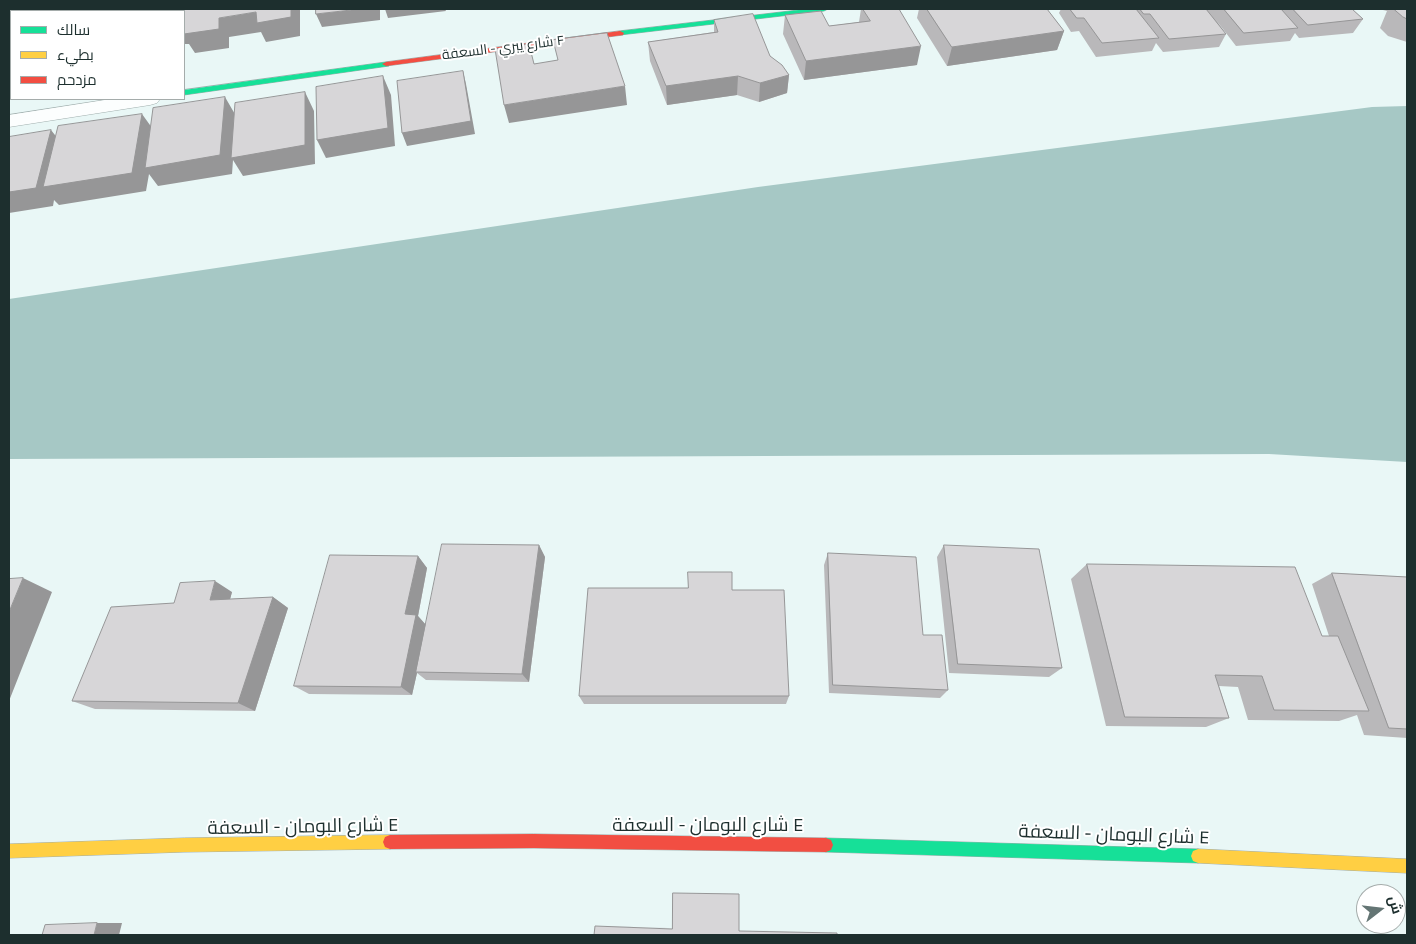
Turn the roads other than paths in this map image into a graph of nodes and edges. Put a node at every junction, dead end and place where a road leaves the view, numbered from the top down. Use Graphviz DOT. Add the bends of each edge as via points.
graph roads {
  1 [pos="824,9"];
  2 [pos="185,94"];
  3 [pos="144,100"];
  4 [pos="9,121"];
  5 [pos="9,851"];
  6 [pos="1407,866"];
  1 -- 2 [label="street, شارع يبري - السعفة F" via="506,47"];
  3 -- 4 [label="street"];
  5 -- 6 [label="street, شارع البومان - السعفة E" via="442,842 786,844 1152,853"];
}
